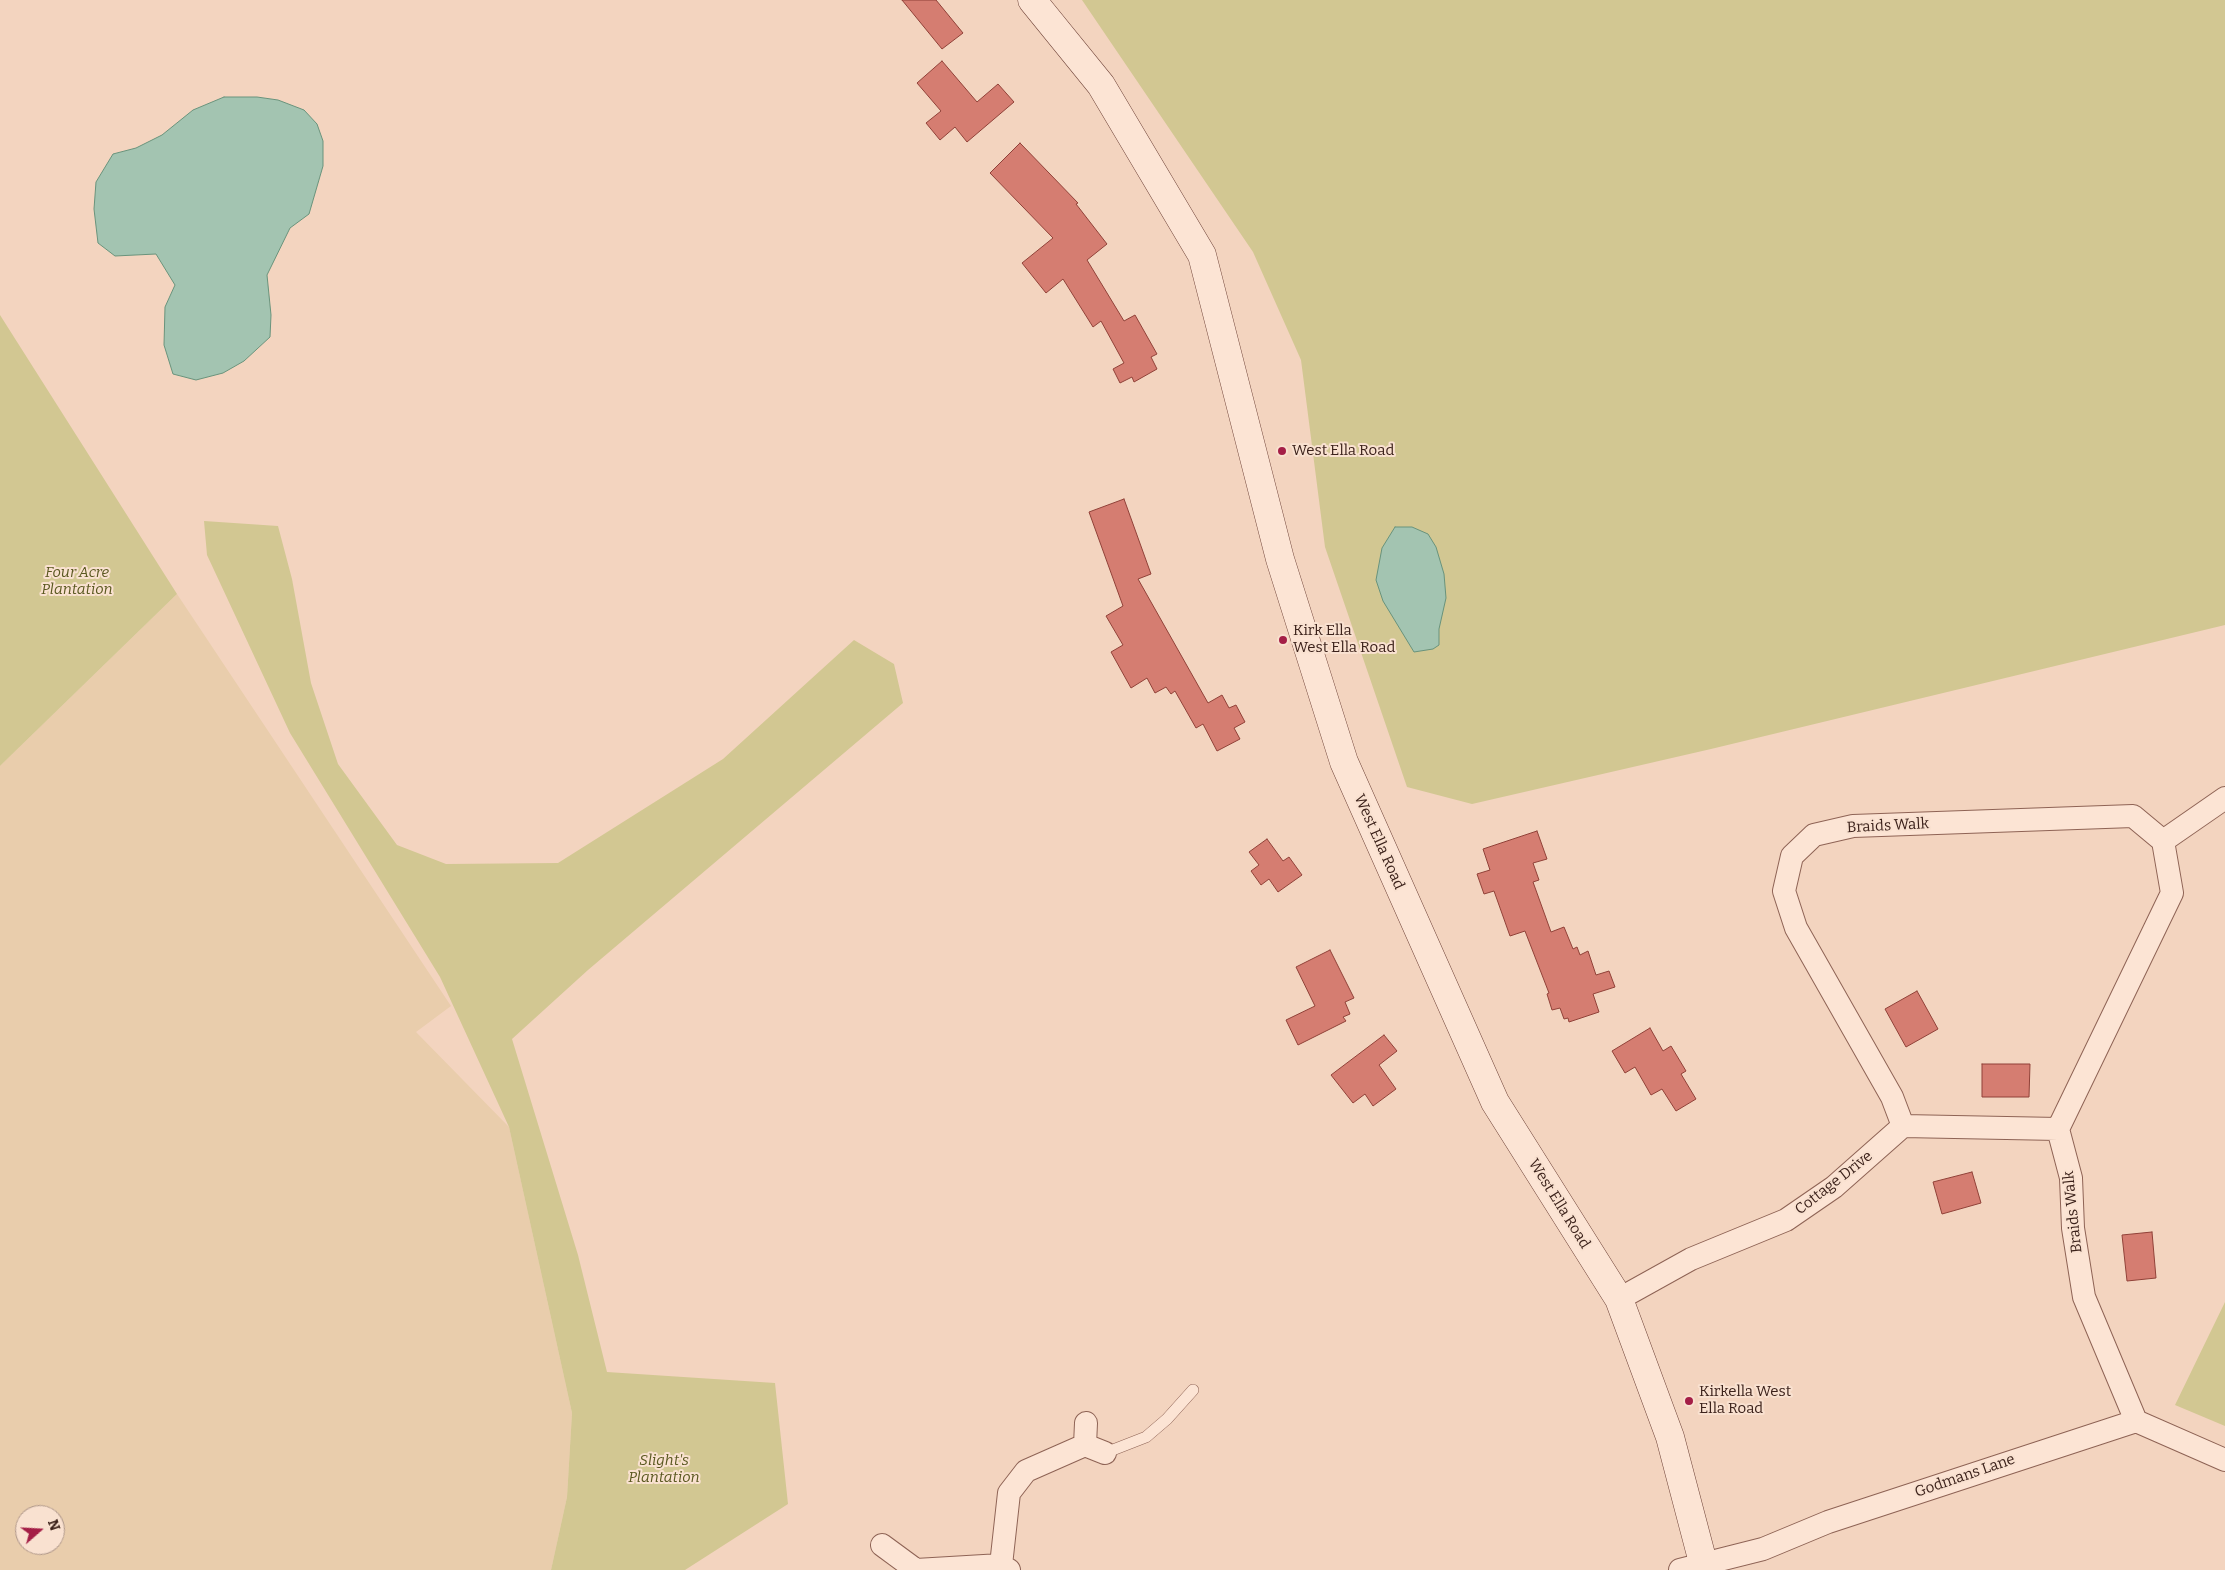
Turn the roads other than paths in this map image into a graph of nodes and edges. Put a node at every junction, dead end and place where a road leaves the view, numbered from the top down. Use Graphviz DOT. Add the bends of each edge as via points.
graph roads {
  1 [pos="1032,0"];
  2 [pos="2225,798"];
  3 [pos="2163,841"];
  4 [pos="1903,1126"];
  5 [pos="2058,1129"];
  6 [pos="1620,1299"];
  7 [pos="1193,1390"];
  8 [pos="2136,1421"];
  9 [pos="1092,1441"];
  10 [pos="2225,1460"];
  11 [pos="882,1545"];
  12 [pos="1005,1568"];
  13 [pos="1696,1568"];
  14 [pos="916,1570"];
  1 -- 6 [label="street, West Ella Road" via="1101,85 1202,255 1280,559 1344,762 1495,1102"];
  2 -- 3 [label="street"];
  3 -- 4 [label="street, Braids Walk" via="2133,816 1853,826 1814,835 1792,856 1784,891 1796,928 1892,1097"];
  3 -- 5 [label="street" via="2172,893"];
  4 -- 5 [label="street"];
  4 -- 6 [label="street, Cottage Drive" via="1834,1187 1786,1220 1691,1259"];
  5 -- 8 [label="street, Braids Walk" via="2071,1178 2073,1228 2084,1297"];
  6 -- 13 [label="street, West Ella Road" via="1670,1437"];
  7 -- 9 [label="lane" via="1146,1437"];
  8 -- 10 [label="street"];
  8 -- 13 [label="street, Godmans Lane" via="1828,1522 1763,1549"];
  9 -- 12 [label="street" via="1026,1471 1009,1493"];
  11 -- 14 [label="street"];
  12 -- 14 [label="street"];
}
